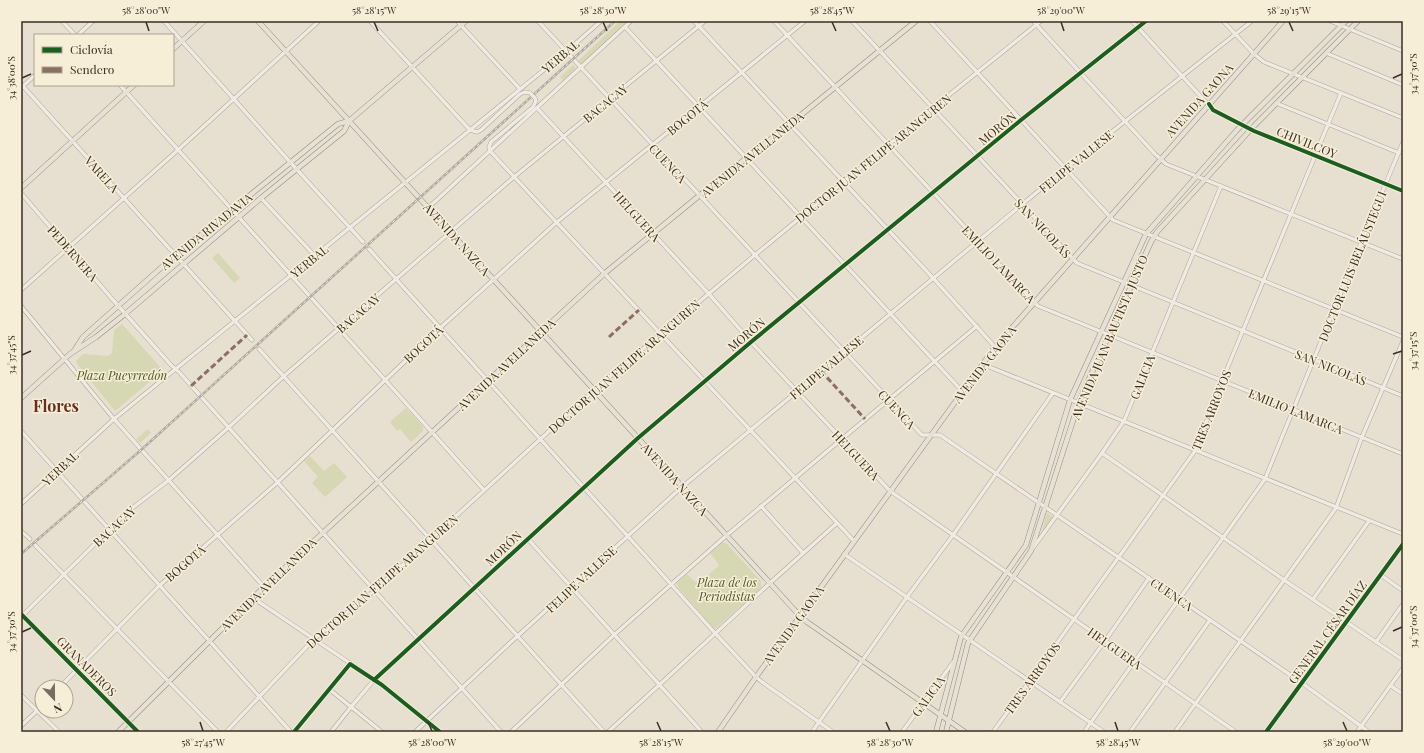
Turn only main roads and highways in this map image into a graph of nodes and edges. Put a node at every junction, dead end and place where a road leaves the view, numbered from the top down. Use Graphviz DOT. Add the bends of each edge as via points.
graph roads {
  1 [pos="204,21"];
  2 [pos="258,21"];
  3 [pos="466,21"];
  4 [pos="916,21"];
  5 [pos="1283,21"];
  6 [pos="1346,21"];
  7 [pos="1358,21"];
  8 [pos="174,48"];
  9 [pos="133,86"];
  10 [pos="349,121"];
  11 [pos="21,188"];
  12 [pos="541,331"];
  13 [pos="72,353"];
  14 [pos="21,398"];
  15 [pos="800,616"];
  16 [pos="940,716"];
  17 [pos="949,722"];
  18 [pos="118,732"];
  19 [pos="718,732"];
  20 [pos="936,732"];
  21 [pos="946,732"];
  22 [pos="965,732"];
  1 -- 8 [label="main road"];
  2 -- 10 [label="main road, AVENIDA NAZCA"];
  3 -- 10 [label="main road, AVENIDA RIVADAVIA"];
  4 -- 12 [label="main road, AVENIDA AVELLANEDA" via="605,273"];
  5 -- 15 [label="main road, AVENIDA GAONA" via="995,347"];
  6 -- 16 [label="main road, AVENIDA JUAN BAUTISTA JUSTO" via="1242,125 1146,234 1070,400 1026,545 962,635"];
  7 -- 17 [label="main road, AVENIDA JUAN BAUTISTA JUSTO" via="1250,130 1154,237 1078,403 1031,551 969,640"];
  9 -- 11 [label="main road"];
  10 -- 12 [label="main road, AVENIDA NAZCA"];
  10 -- 13 [label="main road, AVENIDA RIVADAVIA" via="344,131 125,314"];
  10 -- 13 [label="main road, AVENIDA RIVADAVIA" via="338,124 175,256 83,337"];
  12 -- 15 [label="main road, AVENIDA NAZCA"];
  12 -- 18 [label="main road, AVENIDA AVELLANEDA" via="264,587"];
  13 -- 14 [label="main road, AVENIDA RIVADAVIA"];
  15 -- 16 [label="main road, AVENIDA NAZCA"];
  15 -- 19 [label="main road, AVENIDA GAONA"];
  16 -- 17 [label="main road, AVENIDA NAZCA"];
  16 -- 20 [label="main road, AVENIDA JUAN BAUTISTA JUSTO"];
  17 -- 21 [label="main road, AVENIDA JUAN BAUTISTA JUSTO"];
  17 -- 22 [label="main road, AVENIDA NAZCA"];
}
